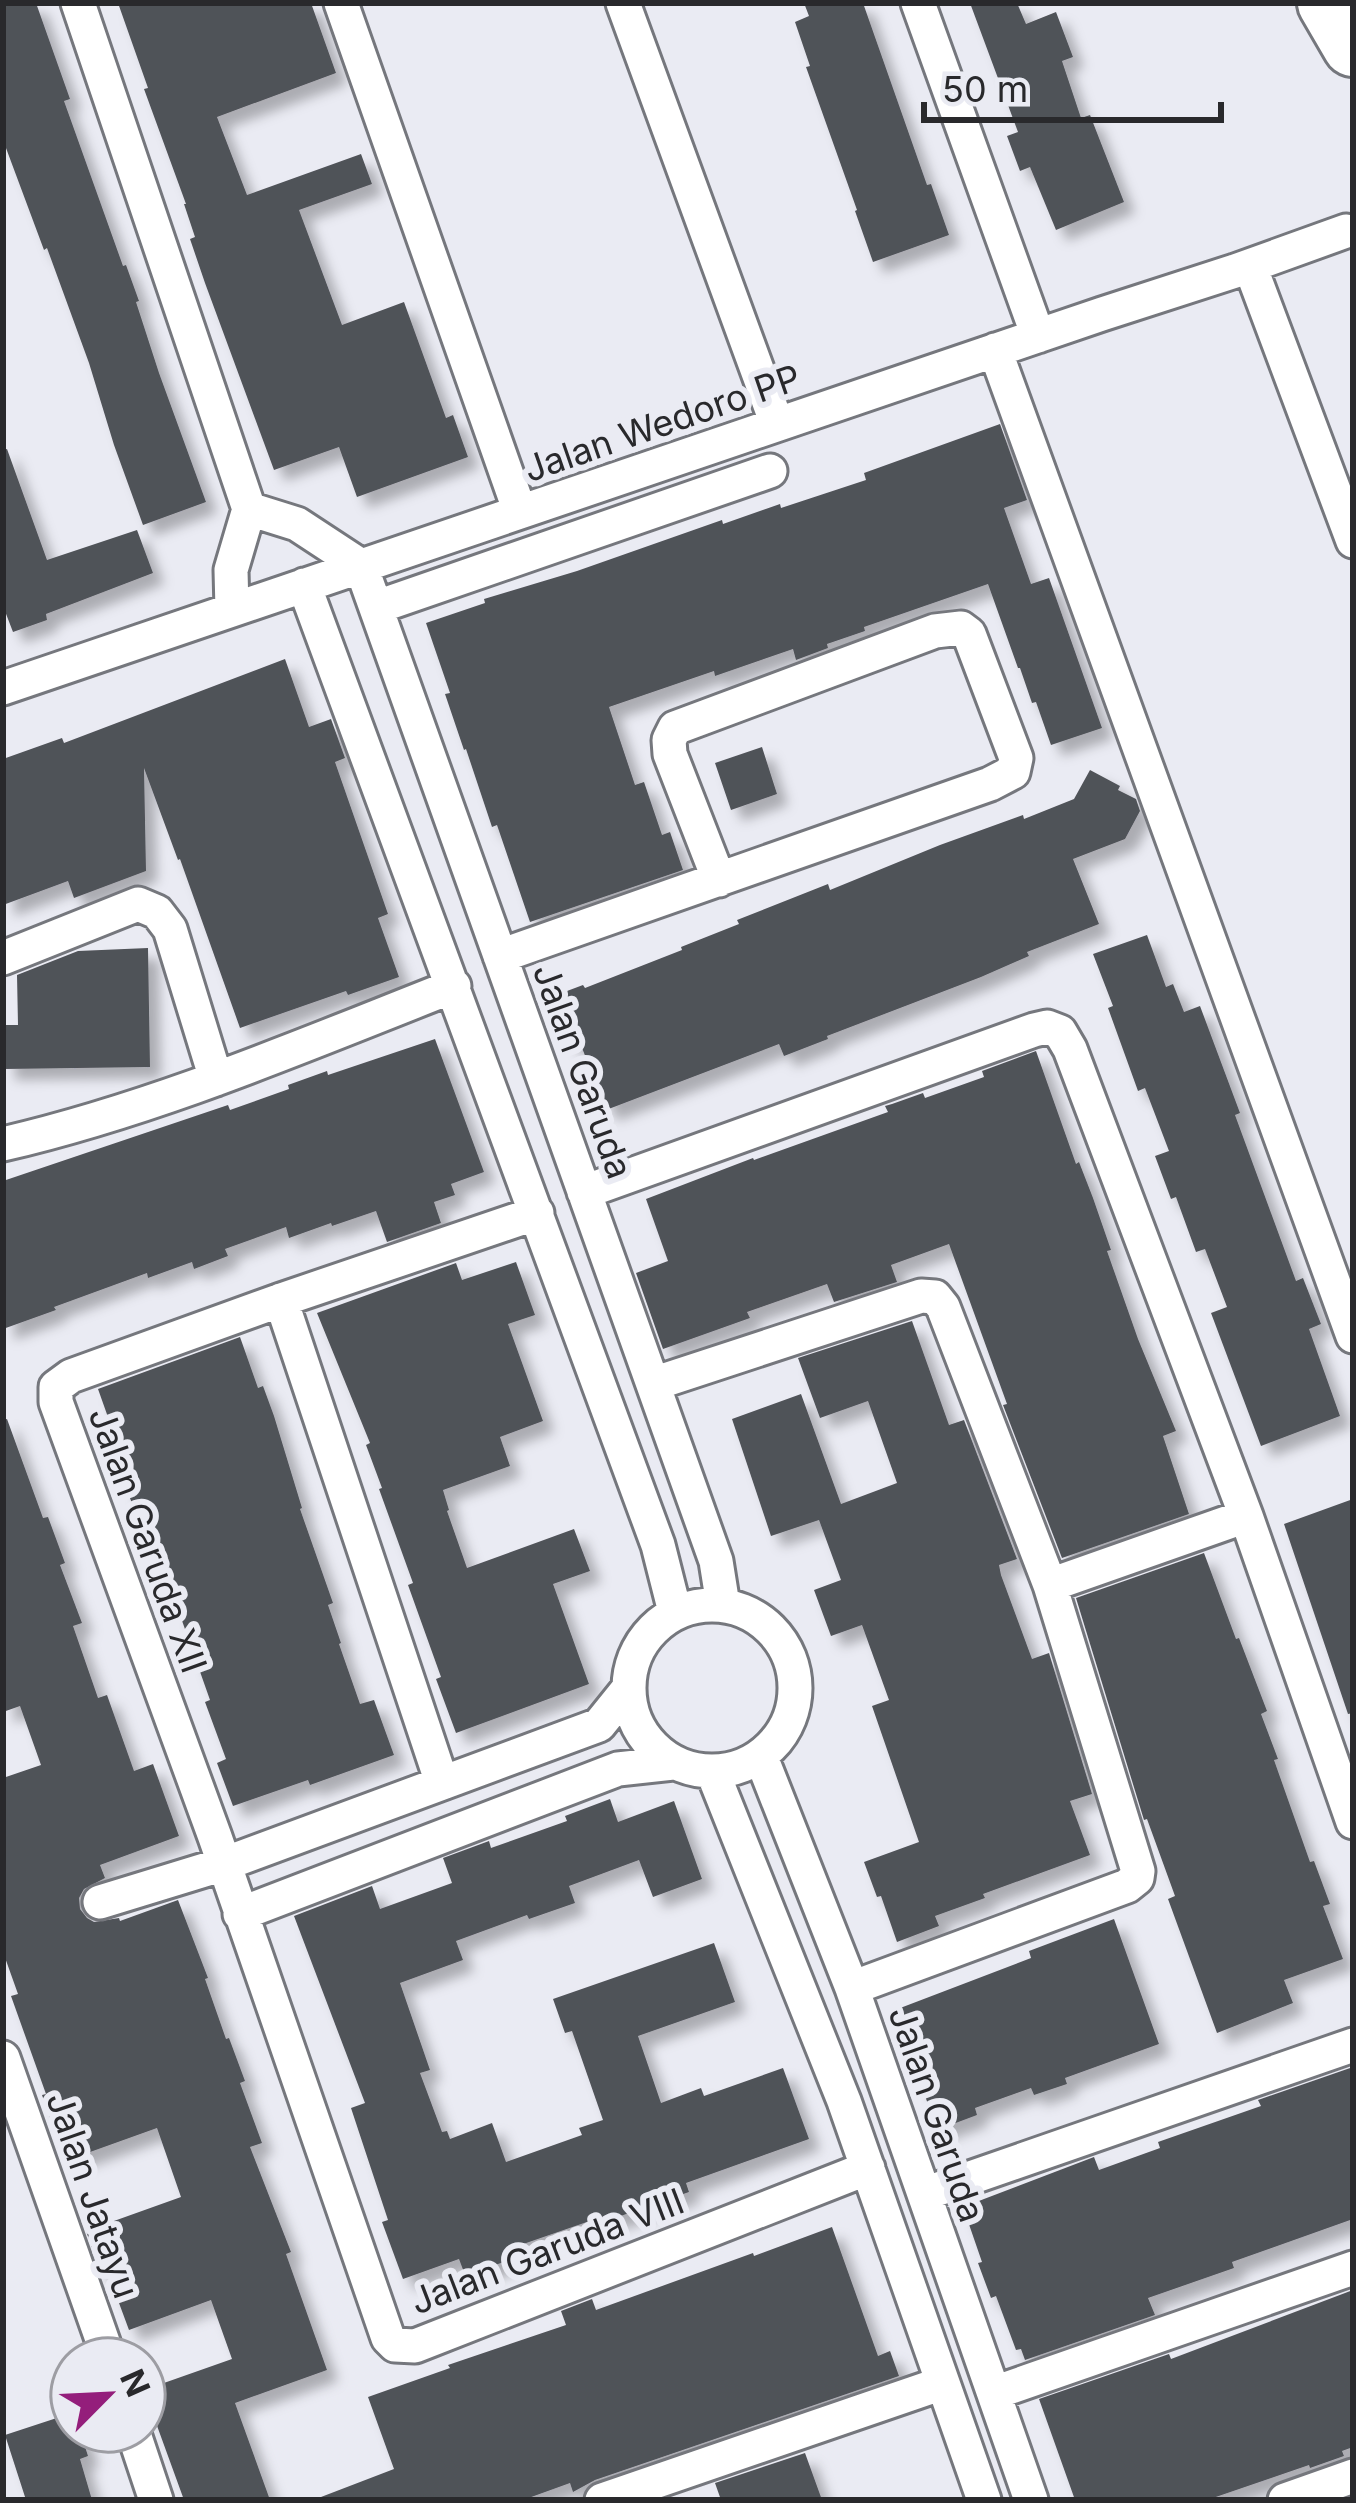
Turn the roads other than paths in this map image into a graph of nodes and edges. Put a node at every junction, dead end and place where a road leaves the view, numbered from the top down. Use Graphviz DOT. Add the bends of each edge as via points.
graph roads {
  1 [pos="78,3"];
  2 [pos="341,3"];
  3 [pos="622,3"];
  4 [pos="918,3"];
  5 [pos="1328,3"];
  6 [pos="1353,46"];
  7 [pos="1346,231"];
  8 [pos="1250,266"];
  9 [pos="1038,336"];
  10 [pos="995,350"];
  11 [pos="777,424"];
  12 [pos="770,470"];
  13 [pos="249,509"];
  14 [pos="520,512"];
  15 [pos="1353,541"];
  16 [pos="361,566"];
  17 [pos="304,585"];
  18 [pos="377,608"];
  19 [pos="232,610"];
  20 [pos="3,688"];
  21 [pos="405,690"];
  22 [pos="350,709"];
  23 [pos="718,880"];
  24 [pos="500,956"];
  25 [pos="3,958"];
  26 [pos="454,986"];
  27 [pos="533,1049"];
  28 [pos="482,1064"];
  29 [pos="216,1078"];
  30 [pos="3,1144"];
  31 [pos="584,1192"];
  32 [pos="537,1214"];
  33 [pos="620,1292"];
  34 [pos="281,1300"];
  35 [pos="572,1309"];
  36 [pos="1353,1336"];
  37 [pos="653,1384"];
  38 [pos="1246,1516"];
  39 [pos="1050,1585"];
  40 [pos="723,1604"];
  41 [pos="675,1612"];
  42 [pos="628,1689"];
  43 [pos="520,1755"];
  44 [pos="761,1757"];
  45 [pos="673,1763"];
  46 [pos="713,1773"];
  47 [pos="442,1783"];
  48 [pos="538,1800"];
  49 [pos="357,1814"];
  50 [pos="1353,1822"];
  51 [pos="374,1863"];
  52 [pos="224,1864"];
  53 [pos="100,1902"];
  54 [pos="239,1914"];
  55 [pos="852,1988"];
  56 [pos="1353,2045"];
  57 [pos="3,2058"];
  58 [pos="886,2086"];
  59 [pos="844,2101"];
  60 [pos="868,2168"];
  61 [pos="924,2194"];
  62 [pos="1353,2268"];
  63 [pos="963,2304"];
  64 [pos="920,2316"];
  65 [pos="101,2335"];
  66 [pos="943,2383"];
  67 [pos="994,2392"];
  68 [pos="141,2455"];
  69 [pos="1353,2476"];
  70 [pos="156,2500"];
  71 [pos="602,2500"];
  72 [pos="984,2500"];
  73 [pos="1031,2500"];
  74 [pos="1285,2500"];
  1 -- 13 [label="street"];
  2 -- 14 [label="street"];
  3 -- 11 [label="street"];
  4 -- 9 [label="street"];
  5 -- 6 [label="highway"];
  7 -- 8 [label="street, Jalan Wedoro PP"];
  8 -- 9 [label="street, Jalan Wedoro PP"];
  8 -- 15 [label="street"];
  9 -- 10 [label="street, Jalan Wedoro PP"];
  10 -- 11 [label="street, Jalan Wedoro PP"];
  10 -- 36 [label="street"];
  11 -- 14 [label="street, Jalan Wedoro PP"];
  12 -- 18 [label="street"];
  13 -- 16 [label="street" via="297,524"];
  13 -- 19 [label="street" via="231,570"];
  14 -- 16 [label="street, Jalan Wedoro PP"];
  16 -- 17 [label="street, Jalan Wedoro PP"];
  16 -- 18 [label="street, Jalan Garuda"];
  17 -- 19 [label="street, Jalan Wedoro PP"];
  17 -- 22 [label="street"];
  18 -- 21 [label="street, Jalan Garuda"];
  19 -- 20 [label="street, Jalan Wedoro PP"];
  21 -- 22 [label="street"];
  21 -- 24 [label="street, Jalan Garuda"];
  22 -- 26 [label="street"];
  23 -- 23 [label="street" via="1013,772 1016,758 969,634 934,632 675,728 670,754"];
  23 -- 24 [label="street"];
  24 -- 27 [label="street, Jalan Garuda"];
  25 -- 29 [label="street" via="138,904 158,912 170,928"];
  26 -- 28 [label="street"];
  26 -- 29 [label="street"];
  27 -- 28 [label="street"];
  27 -- 31 [label="street, Jalan Garuda"];
  28 -- 32 [label="street"];
  29 -- 30 [label="street"];
  31 -- 33 [label="street, Jalan Garuda"];
  31 -- 38 [label="street" via="1054,1028 1070,1049"];
  32 -- 34 [label="street, Jalan Garuda XII"];
  32 -- 35 [label="street"];
  33 -- 35 [label="street"];
  33 -- 37 [label="street, Jalan Garuda"];
  34 -- 47 [label="street"];
  34 -- 52 [label="street, Jalan Garuda XII" via="71,1376 55,1391"];
  35 -- 41 [label="street"];
  37 -- 39 [label="street" via="935,1298"];
  37 -- 40 [label="street, Jalan Garuda" via="716,1561"];
  38 -- 39 [label="street"];
  38 -- 50 [label="street"];
  39 -- 55 [label="street" via="1137,1878"];
  40 -- 41 [label="street"];
  40 -- 44 [label="street" via="762,1622 789,1654 793,1711"];
  41 -- 42 [label="street" via="650,1631"];
  42 -- 43 [label="street" via="599,1725"];
  42 -- 45 [label="street" via="640,1732"];
  43 -- 47 [label="street"];
  43 -- 48 [label="street"];
  44 -- 46 [label="street"];
  44 -- 55 [label="street, Jalan Garuda"];
  45 -- 46 [label="street"];
  45 -- 48 [label="street" via="617,1769"];
  46 -- 59 [label="street"];
  47 -- 49 [label="street"];
  48 -- 51 [label="street"];
  49 -- 51 [label="street"];
  49 -- 52 [label="street"];
  51 -- 54 [label="street"];
  52 -- 53 [label="street"];
  52 -- 54 [label="street, Jalan Garuda VIII"];
  54 -- 60 [label="street, Jalan Garuda VIII" via="394,2345 415,2346"];
  55 -- 58 [label="street, Jalan Garuda"];
  56 -- 61 [label="street"];
  57 -- 65 [label="street, Jalan Jatayu"];
  58 -- 59 [label="street"];
  58 -- 61 [label="street, Jalan Garuda"];
  59 -- 60 [label="street"];
  60 -- 64 [label="street"];
  61 -- 63 [label="street, Jalan Garuda"];
  62 -- 67 [label="street"];
  63 -- 64 [label="street"];
  63 -- 67 [label="street, Jalan Garuda"];
  64 -- 66 [label="street"];
  66 -- 71 [label="street"];
  66 -- 72 [label="street"];
  67 -- 73 [label="street, Jalan Garuda"];
  68 -- 70 [label="street"];
  69 -- 74 [label="street"];
}
